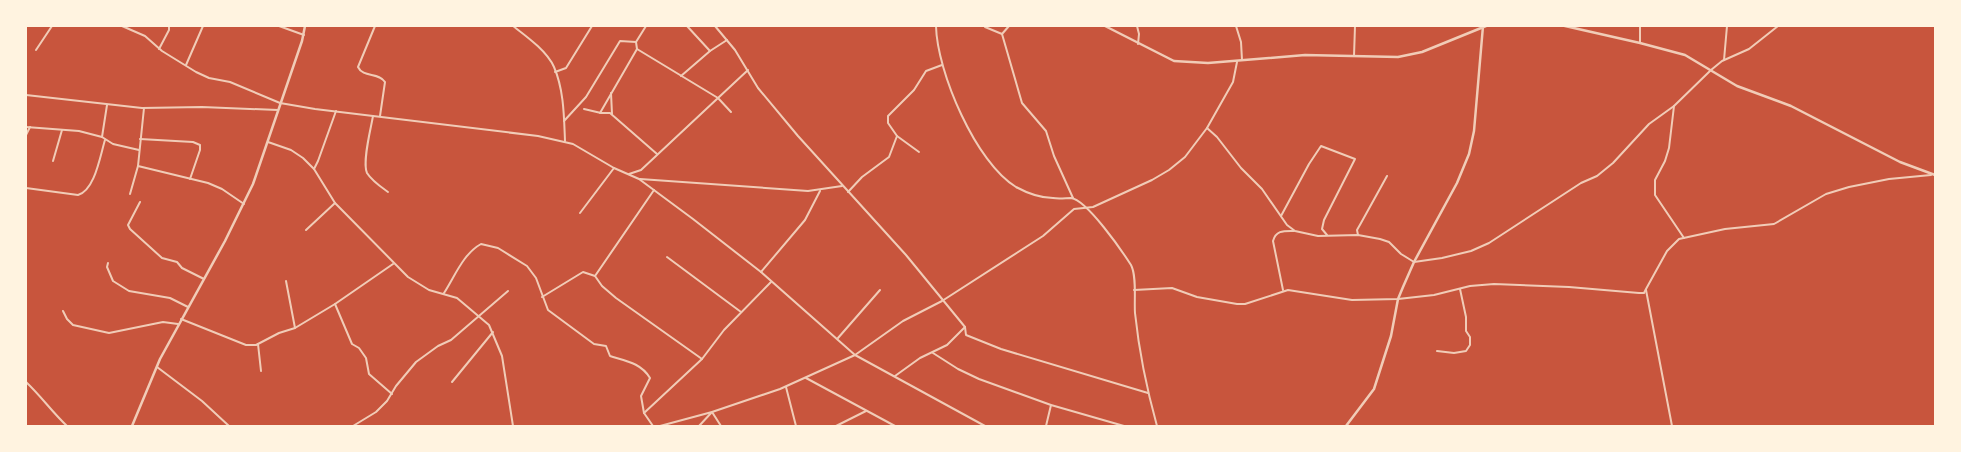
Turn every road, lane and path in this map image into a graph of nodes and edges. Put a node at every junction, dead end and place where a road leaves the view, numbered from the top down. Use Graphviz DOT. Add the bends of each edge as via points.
graph roads {
  1 [pos="52,26"];
  2 [pos="122,26"];
  3 [pos="169,26"];
  4 [pos="203,26"];
  5 [pos="279,26"];
  6 [pos="305,26"];
  7 [pos="375,26"];
  8 [pos="512,26"];
  9 [pos="592,26"];
  10 [pos="646,26"];
  11 [pos="687,26"];
  12 [pos="715,26"];
  13 [pos="936,26"];
  14 [pos="1009,26"];
  15 [pos="1105,26"];
  16 [pos="1137,26"];
  17 [pos="1236,26"];
  18 [pos="1356,26"];
  19 [pos="1484,26"];
  20 [pos="1565,26"];
  21 [pos="1640,26"];
  22 [pos="1727,26"];
  23 [pos="1778,26"];
  24 [pos="985,27"];
  25 [pos="1002,34"];
  26 [pos="304,35"];
  27 [pos="727,40"];
  28 [pos="636,42"];
  29 [pos="1640,42"];
  30 [pos="1138,44"];
  31 [pos="159,49"];
  32 [pos="637,49"];
  33 [pos="36,50"];
  34 [pos="710,51"];
  35 [pos="1354,57"];
  36 [pos="1724,60"];
  37 [pos="1242,61"];
  38 [pos="1237,62"];
  39 [pos="186,64"];
  40 [pos="942,65"];
  41 [pos="748,70"];
  42 [pos="1711,70"];
  43 [pos="555,72"];
  44 [pos="681,76"];
  45 [pos="611,92"];
  46 [pos="26,95"];
  47 [pos="718,98"];
  48 [pos="280,103"];
  49 [pos="107,105"];
  50 [pos="1674,106"];
  51 [pos="144,108"];
  52 [pos="584,109"];
  53 [pos="278,110"];
  54 [pos="336,111"];
  55 [pos="731,112"];
  56 [pos="600,113"];
  57 [pos="612,114"];
  58 [pos="373,116"];
  59 [pos="380,116"];
  60 [pos="564,121"];
  61 [pos="26,127"];
  62 [pos="30,127"];
  63 [pos="1206,128"];
  64 [pos="62,130"];
  65 [pos="26,135"];
  66 [pos="897,136"];
  67 [pos="102,137"];
  68 [pos="140,139"];
  69 [pos="104,140"];
  70 [pos="565,141"];
  71 [pos="268,142"];
  72 [pos="139,150"];
  73 [pos="919,152"];
  74 [pos="657,154"];
  75 [pos="53,161"];
  76 [pos="138,166"];
  77 [pos="614,168"];
  78 [pos="314,169"];
  79 [pos="629,174"];
  80 [pos="1931,175"];
  81 [pos="1935,175"];
  82 [pos="1387,176"];
  83 [pos="190,179"];
  84 [pos="638,179"];
  85 [pos="843,186"];
  86 [pos="26,188"];
  87 [pos="654,190"];
  88 [pos="820,190"];
  89 [pos="388,192"];
  90 [pos="848,192"];
  91 [pos="130,194"];
  92 [pos="1073,198"];
  93 [pos="140,202"];
  94 [pos="335,203"];
  95 [pos="244,204"];
  96 [pos="1085,207"];
  97 [pos="580,213"];
  98 [pos="1281,216"];
  99 [pos="306,230"];
  100 [pos="1295,231"];
  101 [pos="1327,235"];
  102 [pos="1358,235"];
  103 [pos="1684,238"];
  104 [pos="667,257"];
  105 [pos="1414,262"];
  106 [pos="108,263"];
  107 [pos="393,264"];
  108 [pos="761,272"];
  109 [pos="595,276"];
  110 [pos="204,279"];
  111 [pos="286,281"];
  112 [pos="771,282"];
  113 [pos="1460,289"];
  114 [pos="1646,289"];
  115 [pos="880,290"];
  116 [pos="1134,290"];
  117 [pos="1283,290"];
  118 [pos="508,291"];
  119 [pos="444,293"];
  120 [pos="542,297"];
  121 [pos="1398,299"];
  122 [pos="942,301"];
  123 [pos="336,304"];
  124 [pos="188,307"];
  125 [pos="63,311"];
  126 [pos="741,312"];
  127 [pos="480,316"];
  128 [pos="181,319"];
  129 [pos="178,324"];
  130 [pos="965,327"];
  131 [pos="295,328"];
  132 [pos="493,332"];
  133 [pos="838,338"];
  134 [pos="258,344"];
  135 [pos="1437,351"];
  136 [pos="933,353"];
  137 [pos="854,355"];
  138 [pos="702,359"];
  139 [pos="157,367"];
  140 [pos="261,371"];
  141 [pos="895,376"];
  142 [pos="806,378"];
  143 [pos="26,382"];
  144 [pos="452,382"];
  145 [pos="786,386"];
  146 [pos="1148,393"];
  147 [pos="392,394"];
  148 [pos="1051,405"];
  149 [pos="866,411"];
  150 [pos="712,412"];
  151 [pos="644,413"];
  152 [pos="67,426"];
  153 [pos="132,426"];
  154 [pos="229,426"];
  155 [pos="353,426"];
  156 [pos="513,426"];
  157 [pos="653,426"];
  158 [pos="660,426"];
  159 [pos="699,426"];
  160 [pos="721,426"];
  161 [pos="796,426"];
  162 [pos="836,426"];
  163 [pos="895,426"];
  164 [pos="986,426"];
  165 [pos="1046,426"];
  166 [pos="1124,426"];
  167 [pos="1157,426"];
  168 [pos="1346,426"];
  169 [pos="1672,426"];
  1 -- 33 [label="street"];
  2 -- 31 [label="street" via="145,36"];
  3 -- 31 [label="street"];
  4 -- 39 [label="street"];
  5 -- 26 [label="street"];
  6 -- 26 [label="street"];
  7 -- 59 [label="street" via="358,67 364,73 378,76 385,82"];
  8 -- 43 [label="street" via="540,50"];
  9 -- 43 [label="street" via="566,68"];
  10 -- 28 [label="street"];
  11 -- 34 [label="street"];
  12 -- 27 [label="street"];
  13 -- 40 [label="street" via="937,47"];
  14 -- 25 [label="street"];
  15 -- 30 [label="street"];
  16 -- 30 [label="street"];
  17 -- 37 [label="street" via="1241,42"];
  18 -- 35 [label="street"];
  19 -- 35 [label="street" via="1416,53 1398,57"];
  19 -- 105 [label="street" via="1474,131 1469,154 1456,184"];
  20 -- 29 [label="street"];
  21 -- 29 [label="street"];
  22 -- 36 [label="street"];
  23 -- 36 [label="street" via="1749,49"];
  24 -- 25 [label="street"];
  25 -- 92 [label="street" via="1022,104 1048,134 1054,156"];
  26 -- 48 [label="street"];
  27 -- 34 [label="street"];
  27 -- 41 [label="street"];
  28 -- 32 [label="street"];
  28 -- 60 [label="street" via="620,41 586,97"];
  29 -- 42 [label="street" via="1685,55"];
  30 -- 38 [label="street" via="1174,61"];
  31 -- 39 [label="street"];
  32 -- 44 [label="street"];
  32 -- 45 [label="street"];
  34 -- 44 [label="street"];
  35 -- 37 [label="street" via="1305,55"];
  36 -- 42 [label="street"];
  37 -- 38 [label="street"];
  38 -- 63 [label="street" via="1233,82"];
  39 -- 48 [label="street" via="209,78 230,82"];
  40 -- 66 [label="street" via="926,71 914,90 888,116 888,123"];
  40 -- 92 [label="street" via="969,129 993,167 1008,182 1027,192 1048,198"];
  41 -- 47 [label="street"];
  41 -- 85 [label="street" via="758,88"];
  42 -- 50 [label="street"];
  42 -- 80 [label="street" via="1737,86 1791,106 1900,162"];
  43 -- 60 [label="street" via="562,98"];
  44 -- 47 [label="street"];
  45 -- 56 [label="street"];
  45 -- 57 [label="street"];
  46 -- 49 [label="street"];
  47 -- 55 [label="street"];
  47 -- 74 [label="street"];
  48 -- 53 [label="street"];
  48 -- 54 [label="street"];
  49 -- 51 [label="street"];
  49 -- 67 [label="street"];
  50 -- 103 [label="street" via="1669,148 1655,180 1654,195"];
  50 -- 105 [label="street" via="1649,124 1613,164 1597,176 1581,183 1489,243 1471,251"];
  51 -- 53 [label="street"];
  51 -- 68 [label="street"];
  52 -- 56 [label="street"];
  53 -- 71 [label="street"];
  54 -- 58 [label="street"];
  54 -- 78 [label="street"];
  56 -- 57 [label="street"];
  57 -- 74 [label="street"];
  58 -- 59 [label="street"];
  58 -- 89 [label="street" via="365,163 367,172 373,180"];
  59 -- 70 [label="street"];
  60 -- 70 [label="street"];
  61 -- 62 [label="street"];
  62 -- 64 [label="street"];
  62 -- 65 [label="street"];
  63 -- 96 [label="street" via="1185,157 1169,170 1093,207"];
  63 -- 98 [label="street" via="1217,137 1240,168 1262,189"];
  64 -- 67 [label="street" via="80,131"];
  64 -- 75 [label="street"];
  66 -- 73 [label="street"];
  66 -- 90 [label="street" via="889,157 862,177"];
  67 -- 69 [label="street"];
  68 -- 72 [label="street"];
  68 -- 83 [label="street" via="194,142 200,145"];
  69 -- 72 [label="street"];
  69 -- 86 [label="street" via="98,164 84,193 78,195"];
  70 -- 77 [label="street"];
  71 -- 78 [label="street" via="291,150"];
  71 -- 95 [label="street"];
  72 -- 76 [label="street"];
  74 -- 79 [label="street" via="641,170"];
  76 -- 83 [label="street"];
  76 -- 91 [label="street"];
  77 -- 79 [label="street"];
  77 -- 97 [label="street"];
  78 -- 94 [label="street"];
  79 -- 84 [label="street"];
  80 -- 81 [label="street"];
  80 -- 103 [label="street" via="1888,179 1826,194 1774,224 1725,229"];
  82 -- 102 [label="street" via="1357,230"];
  83 -- 95 [label="street" via="222,189"];
  84 -- 87 [label="street"];
  84 -- 88 [label="street"];
  85 -- 88 [label="street"];
  85 -- 90 [label="street"];
  87 -- 108 [label="street"];
  87 -- 109 [label="street"];
  88 -- 108 [label="street" via="804,220"];
  90 -- 122 [label="street" via="906,255"];
  92 -- 96 [label="street"];
  93 -- 110 [label="street" via="128,225 130,229 162,258 177,262 182,268"];
  94 -- 99 [label="street"];
  94 -- 107 [label="street"];
  95 -- 110 [label="street"];
  96 -- 116 [label="street" via="1105,228 1132,267"];
  96 -- 122 [label="street" via="1074,209 1043,236"];
  98 -- 100 [label="street"];
  98 -- 101 [label="street" via="1321,146 1355,159 1324,220 1322,229"];
  100 -- 101 [label="street" via="1307,235"];
  100 -- 117 [label="street" via="1280,232 1275,235 1273,241"];
  101 -- 102 [label="street"];
  102 -- 105 [label="street" via="1389,242"];
  103 -- 114 [label="street" via="1679,239 1667,251"];
  104 -- 126 [label="street"];
  105 -- 121 [label="street"];
  106 -- 124 [label="street" via="113,280 129,291 170,298"];
  107 -- 119 [label="street" via="419,285"];
  107 -- 123 [label="street"];
  108 -- 112 [label="street"];
  109 -- 120 [label="street" via="583,272"];
  109 -- 138 [label="street" via="616,298"];
  110 -- 124 [label="street"];
  111 -- 131 [label="street"];
  112 -- 126 [label="street"];
  112 -- 133 [label="street"];
  113 -- 114 [label="street" via="1494,284 1640,293 1644,293"];
  113 -- 121 [label="street"];
  113 -- 135 [label="street" via="1470,345 1466,351"];
  114 -- 169 [label="street"];
  115 -- 133 [label="street"];
  116 -- 117 [label="street" via="1172,288 1197,297 1237,304 1245,304"];
  116 -- 146 [label="street"];
  117 -- 121 [label="street" via="1352,300"];
  118 -- 127 [label="street"];
  119 -- 120 [label="street" via="461,264 474,248 481,244 498,248 527,266 536,278"];
  119 -- 127 [label="street" via="457,298"];
  120 -- 151 [label="street" via="548,310 594,344 606,346 610,356 639,365 648,374 650,378 641,396"];
  121 -- 168 [label="street" via="1391,336 1374,389"];
  122 -- 130 [label="street"];
  122 -- 137 [label="street" via="903,321"];
  123 -- 131 [label="street"];
  123 -- 147 [label="street" via="352,344 359,348 366,358 369,374"];
  124 -- 128 [label="street"];
  125 -- 129 [label="street" via="73,325 108,334 163,322"];
  126 -- 138 [label="street"];
  127 -- 132 [label="street"];
  127 -- 147 [label="street" via="451,340 416,362"];
  128 -- 129 [label="street"];
  128 -- 134 [label="street" via="246,345"];
  129 -- 139 [label="street"];
  130 -- 136 [label="street" via="947,346"];
  130 -- 146 [label="street" via="966,335 980,342"];
  131 -- 134 [label="street"];
  132 -- 144 [label="street"];
  132 -- 156 [label="street" via="502,356"];
  133 -- 137 [label="street"];
  134 -- 140 [label="street"];
  136 -- 141 [label="street" via="920,358"];
  136 -- 148 [label="street" via="979,380"];
  137 -- 141 [label="street"];
  137 -- 142 [label="street"];
  138 -- 151 [label="street"];
  139 -- 153 [label="street"];
  139 -- 154 [label="street" via="202,401"];
  141 -- 164 [label="street"];
  142 -- 145 [label="street"];
  142 -- 149 [label="street"];
  143 -- 152 [label="street" via="40,394 50,410"];
  145 -- 150 [label="street"];
  145 -- 161 [label="street"];
  146 -- 167 [label="street"];
  147 -- 155 [label="street" via="376,412"];
  148 -- 165 [label="street"];
  148 -- 166 [label="street"];
  149 -- 162 [label="street"];
  149 -- 163 [label="street"];
  150 -- 158 [label="street"];
  150 -- 159 [label="street"];
  150 -- 160 [label="street"];
  151 -- 157 [label="street"];
}
